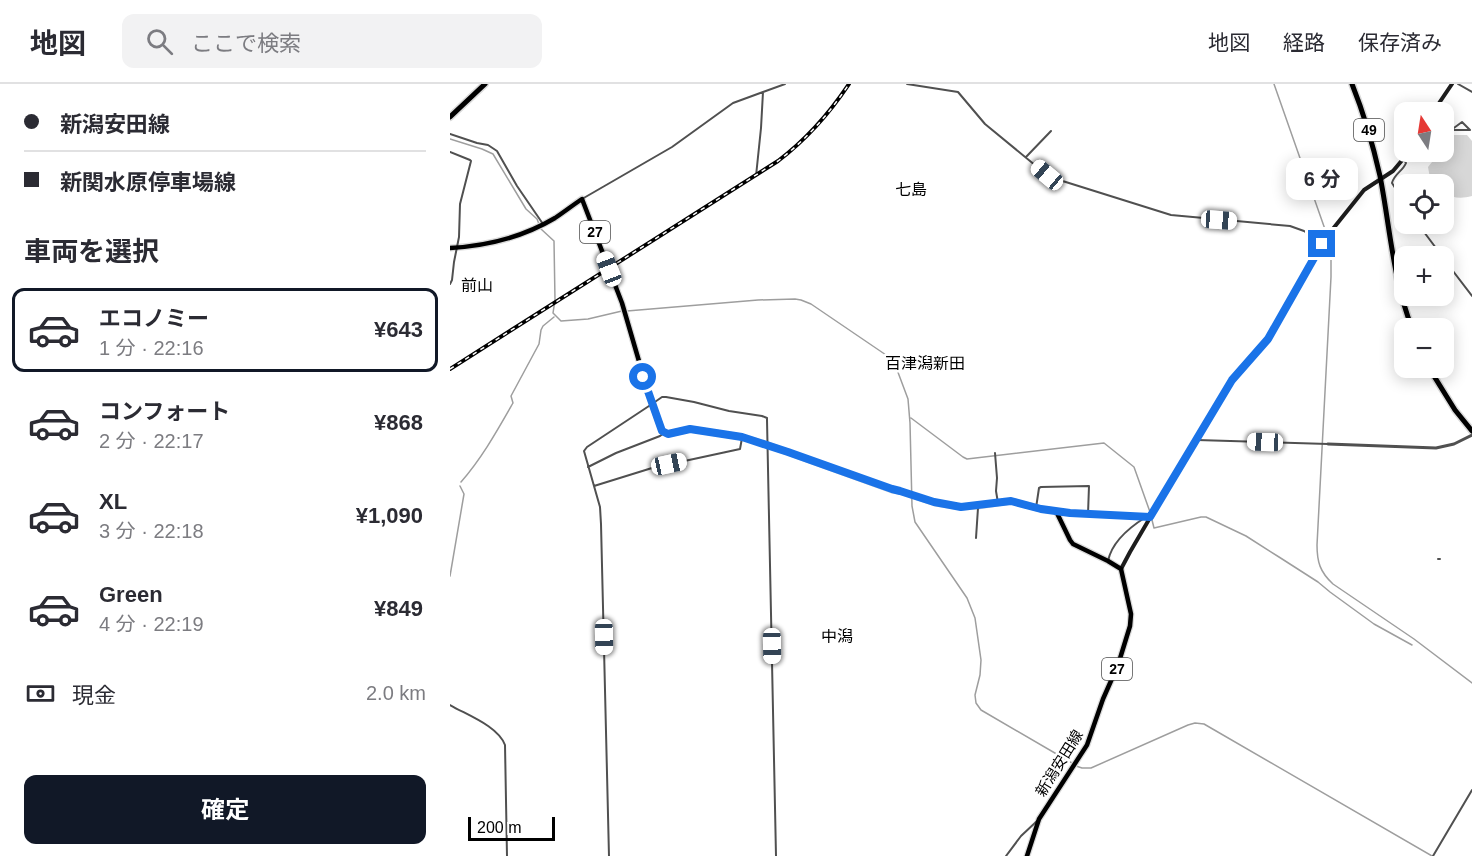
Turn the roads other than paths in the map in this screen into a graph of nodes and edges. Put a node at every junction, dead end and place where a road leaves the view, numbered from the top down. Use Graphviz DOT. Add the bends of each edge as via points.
graph roads {
  1 [pos="485,84"];
  2 [pos="785,84"];
  3 [pos="907,84"];
  4 [pos="1352,84"];
  5 [pos="1452,84"];
  6 [pos="1458,84"];
  7 [pos="763,92"];
  8 [pos="1472,92"];
  9 [pos="1440,102"];
  10 [pos="450,117"];
  11 [pos="1451,130"];
  12 [pos="1051,131"];
  13 [pos="450,134"];
  14 [pos="450,152"];
  15 [pos="1026,157"];
  16 [pos="1402,162"];
  17 [pos="1405,162"];
  18 [pos="1396,174"];
  19 [pos="756,176"];
  20 [pos="1380,178"];
  21 [pos="582,199"];
  22 [pos="543,224"];
  23 [pos="1323,243"];
  24 [pos="457,247"];
  25 [pos="450,248"];
  26 [pos="1454,272"];
  27 [pos="450,284"];
  28 [pos="1472,296"];
  29 [pos="1409,318"];
  30 [pos="1435,378"];
  31 [pos="652,404"];
  32 [pos="664,433"];
  33 [pos="1472,433"];
  34 [pos="742,437"];
  35 [pos="1197,440"];
  36 [pos="1328,444"];
  37 [pos="768,445"];
  38 [pos="995,454"];
  39 [pos="588,467"];
  40 [pos="594,486"];
  41 [pos="998,503"];
  42 [pos="978,506"];
  43 [pos="1036,508"];
  44 [pos="1056,511"];
  45 [pos="1088,513"];
  46 [pos="1148,517"];
  47 [pos="976,538"];
  48 [pos="1108,561"];
  49 [pos="1121,569"];
  50 [pos="450,705"];
  51 [pos="1472,790"];
  52 [pos="1039,819"];
  53 [pos="507,856"];
  54 [pos="609,856"];
  55 [pos="776,856"];
  56 [pos="1006,856"];
  57 [pos="1027,856"];
  58 [pos="1433,856"];
  1 -- 10 [label="highway"];
  2 -- 7 [label="street"];
  3 -- 15 [label="street" via="958,92 985,124"];
  4 -- 20 [label="highway, 49"];
  5 -- 9 [label="main road"];
  6 -- 8 [label="street"];
  7 -- 19 [label="street"];
  7 -- 21 [label="street" via="729,106 672,147"];
  11 -- 11 [label="street" via="1462,122 1470,130 1461,130"];
  12 -- 15 [label="street"];
  13 -- 22 [label="street" via="497,151"];
  14 -- 24 [label="street" via="471,161 460,204"];
  15 -- 23 [label="street" via="1053,178 1148,209 1185,217 1290,226"];
  16 -- 20 [label="main road"];
  17 -- 18 [label="street"];
  20 -- 23 [label="main road" via="1364,190"];
  20 -- 29 [label="highway, 49" via="1396,273"];
  21 -- 22 [label="main road, 27"];
  21 -- 31 [label="main road, 27" via="625,311"];
  22 -- 24 [label="main road, 27" via="494,243"];
  23 -- 35 [label="main road" via="1268,339 1234,377"];
  24 -- 25 [label="main road, 27"];
  24 -- 27 [label="street"];
  26 -- 28 [label="street"];
  30 -- 33 [label="highway"];
  31 -- 32 [label="main road, 27"];
  31 -- 37 [label="street" via="666,397 765,417"];
  31 -- 39 [label="street" via="587,447 584,451"];
  32 -- 34 [label="main road" via="690,429"];
  32 -- 39 [label="street"];
  33 -- 36 [label="street" via="1440,448"];
  34 -- 37 [label="main road"];
  34 -- 40 [label="street" via="740,449 652,468"];
  35 -- 36 [label="street"];
  35 -- 46 [label="main road"];
  37 -- 42 [label="main road" via="921,499 961,507"];
  37 -- 55 [label="street"];
  38 -- 41 [label="street"];
  39 -- 40 [label="street"];
  40 -- 54 [label="street" via="601,524"];
  41 -- 42 [label="main road"];
  41 -- 43 [label="main road" via="1011,501"];
  42 -- 47 [label="street"];
  43 -- 44 [label="main road"];
  43 -- 45 [label="street" via="1041,487 1089,486"];
  44 -- 45 [label="street"];
  44 -- 48 [label="main road" via="1073,544"];
  45 -- 46 [label="street"];
  46 -- 48 [label="street" via="1117,541"];
  46 -- 49 [label="main road"];
  48 -- 49 [label="main road"];
  49 -- 52 [label="main road, 新潟安田線 / 27" via="1131,607 1130,626 1118,665 1091,737"];
  50 -- 53 [label="street" via="502,737"];
  51 -- 58 [label="street"];
  52 -- 56 [label="street"];
  52 -- 57 [label="main road, 新潟安田線 / 27"];
}
